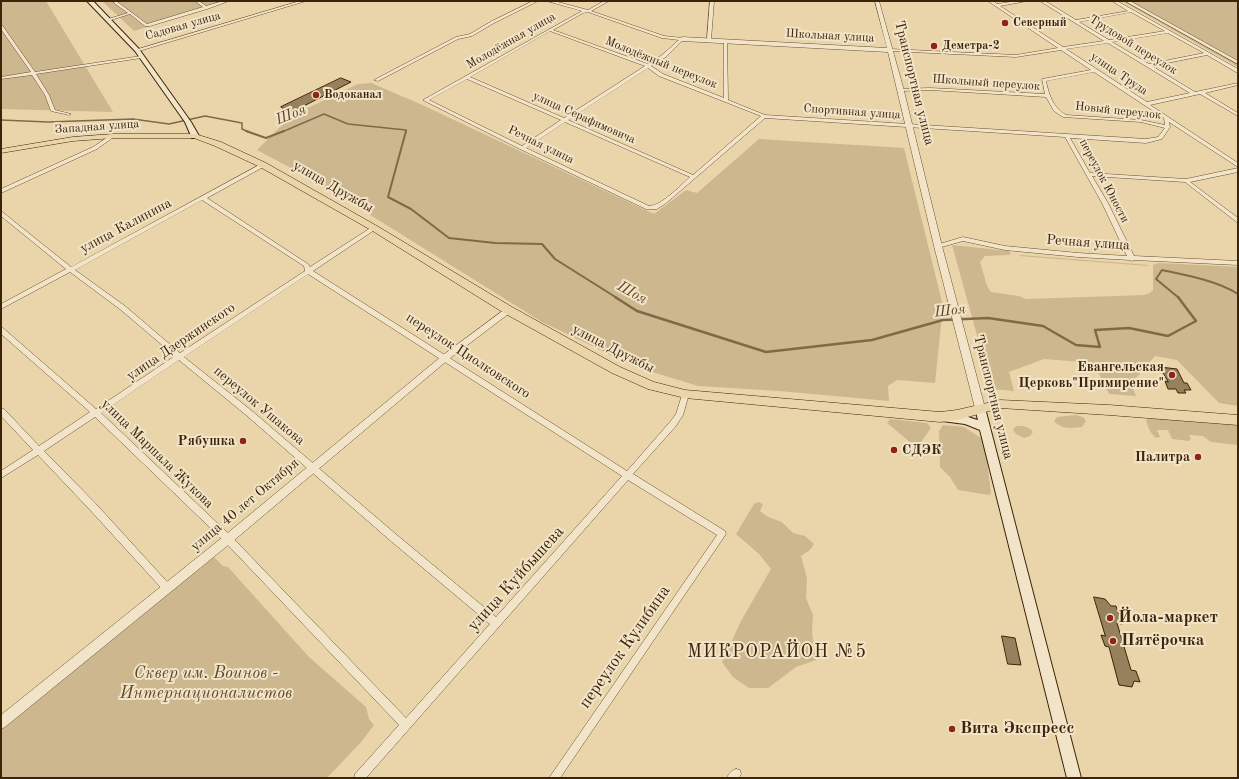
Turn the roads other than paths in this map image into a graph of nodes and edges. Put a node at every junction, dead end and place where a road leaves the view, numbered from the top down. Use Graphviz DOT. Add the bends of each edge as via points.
graph roads {
  1 [pos="90,1"];
  2 [pos="197,1"];
  3 [pos="227,1"];
  4 [pos="304,1"];
  5 [pos="536,1"];
  6 [pos="549,1"];
  7 [pos="607,1"];
  8 [pos="712,1"];
  9 [pos="877,1"];
  10 [pos="990,1"];
  11 [pos="1025,1"];
  12 [pos="1042,1"];
  13 [pos="1114,1"];
  14 [pos="1127,1"];
  15 [pos="115,2"];
  16 [pos="996,5"];
  17 [pos="206,8"];
  18 [pos="588,11"];
  19 [pos="1133,11"];
  20 [pos="132,13"];
  21 [pos="109,20"];
  22 [pos="1076,21"];
  23 [pos="1,26"];
  24 [pos="550,30"];
  25 [pos="1168,32"];
  26 [pos="682,38"];
  27 [pos="709,40"];
  28 [pos="726,41"];
  29 [pos="1110,42"];
  30 [pos="1063,49"];
  31 [pos="137,50"];
  32 [pos="890,50"];
  33 [pos="1207,54"];
  34 [pos="141,56"];
  35 [pos="1238,63"];
  36 [pos="648,66"];
  37 [pos="1148,66"];
  38 [pos="1095,70"];
  39 [pos="1238,71"];
  40 [pos="34,73"];
  41 [pos="467,77"];
  42 [pos="1,78"];
  43 [pos="376,80"];
  44 [pos="1238,84"];
  45 [pos="900,90"];
  46 [pos="1201,92"];
  47 [pos="1192,94"];
  48 [pos="1047,96"];
  49 [pos="426,100"];
  50 [pos="726,100"];
  51 [pos="1146,104"];
  52 [pos="69,114"];
  53 [pos="1238,115"];
  54 [pos="764,116"];
  55 [pos="1166,117"];
  56 [pos="564,120"];
  57 [pos="909,126"];
  58 [pos="1168,127"];
  59 [pos="113,136"];
  60 [pos="195,136"];
  61 [pos="1067,136"];
  62 [pos="522,148"];
  63 [pos="1,151"];
  64 [pos="262,165"];
  65 [pos="1238,165"];
  66 [pos="1238,170"];
  67 [pos="1088,174"];
  68 [pos="692,177"];
  69 [pos="1186,181"];
  70 [pos="1,191"];
  71 [pos="203,198"];
  72 [pos="1,213"];
  73 [pos="1238,222"];
  74 [pos="374,228"];
  75 [pos="938,246"];
  76 [pos="1132,258"];
  77 [pos="1238,263"];
  78 [pos="71,270"];
  79 [pos="309,272"];
  80 [pos="1,307"];
  81 [pos="508,310"];
  82 [pos="1,330"];
  83 [pos="180,357"];
  84 [pos="446,357"];
  85 [pos="685,394"];
  86 [pos="980,408"];
  87 [pos="1,411"];
  88 [pos="96,413"];
  89 [pos="940,417"];
  90 [pos="1238,420"];
  91 [pos="985,427"];
  92 [pos="38,451"];
  93 [pos="312,468"];
  94 [pos="1,475"];
  95 [pos="627,476"];
  96 [pos="722,534"];
  97 [pos="228,539"];
  98 [pos="167,588"];
  99 [pos="496,623"];
  100 [pos="1,723"];
  101 [pos="406,725"];
  102 [pos="359,778"];
  103 [pos="554,778"];
  104 [pos="1074,778"];
  1 -- 21 [label="main road"];
  2 -- 17 [label="street"];
  3 -- 17 [label="street"];
  4 -- 31 [label="street, Садовая улица"];
  5 -- 43 [label="street"];
  6 -- 18 [label="street"];
  7 -- 18 [label="street, Молодёжная улица"];
  8 -- 27 [label="street"];
  9 -- 32 [label="street, Транспортная улица"];
  10 -- 16 [label="street, улица Труда"];
  11 -- 16 [label="street"];
  12 -- 22 [label="street, Трудовой переулок"];
  13 -- 19 [label="street"];
  14 -- 35 [label="street"];
  15 -- 20 [label="street"];
  16 -- 30 [label="street, улица Труда"];
  17 -- 20 [label="street" via="150,25 146,25"];
  18 -- 24 [label="street, Молодёжная улица"];
  18 -- 26 [label="street" via="663,37"];
  19 -- 22 [label="street"];
  19 -- 25 [label="street"];
  20 -- 21 [label="street"];
  21 -- 31 [label="main road"];
  22 -- 29 [label="street, Трудовой переулок"];
  23 -- 40 [label="street"];
  24 -- 36 [label="street, Молодёжный переулок"];
  24 -- 41 [label="street, Молодёжная улица"];
  25 -- 29 [label="street, Школьная улица"];
  25 -- 33 [label="street"];
  26 -- 27 [label="street, Школьная улица"];
  26 -- 36 [label="street" via="671,50"];
  27 -- 28 [label="street, Школьная улица"];
  28 -- 32 [label="street, Школьная улица"];
  28 -- 50 [label="street"];
  29 -- 30 [label="street, Школьная улица"];
  29 -- 37 [label="street, Трудовой переулок"];
  30 -- 32 [label="street, Школьная улица" via="1016,56"];
  30 -- 38 [label="street, улица Труда"];
  31 -- 34 [label="main road"];
  32 -- 45 [label="street, Транспортная улица"];
  33 -- 37 [label="street"];
  33 -- 39 [label="street"];
  34 -- 40 [label="street"];
  34 -- 60 [label="main road" via="186,119"];
  36 -- 50 [label="street, Молодёжный переулок" via="661,75"];
  36 -- 56 [label="street"];
  37 -- 47 [label="street, Трудовой переулок"];
  38 -- 48 [label="street" via="1044,80"];
  38 -- 51 [label="street, улица Труда"];
  40 -- 42 [label="street"];
  40 -- 52 [label="street" via="47,94 53,111"];
  41 -- 49 [label="street, Молодёжная улица"];
  41 -- 56 [label="street, улица Серафимовича"];
  44 -- 46 [label="street"];
  45 -- 48 [label="street, Школьный переулок" via="930,89"];
  45 -- 57 [label="street, Транспортная улица"];
  46 -- 47 [label="street"];
  46 -- 53 [label="street"];
  47 -- 51 [label="street"];
  48 -- 58 [label="street, Новый переулок" via="1055,109 1065,116 1140,121"];
  49 -- 62 [label="street, Речная улица"];
  50 -- 54 [label="street, Молодёжный переулок"];
  51 -- 55 [label="street, улица Труда"];
  54 -- 57 [label="street, Спортивная улица"];
  54 -- 68 [label="street"];
  55 -- 58 [label="street"];
  55 -- 65 [label="street, улица Труда"];
  56 -- 62 [label="street"];
  56 -- 68 [label="street, улица Серафимовича"];
  57 -- 61 [label="street, Спортивная улица"];
  57 -- 75 [label="street, Транспортная улица"];
  58 -- 61 [label="street, Спортивная улица" via="1160,138 1146,141"];
  59 -- 60 [label="main road, Западная улица"];
  59 -- 63 [label="main road, Западная улица" via="73,139"];
  59 -- 70 [label="street" via="95,148"];
  60 -- 64 [label="main road, улица Дружбы"];
  61 -- 67 [label="street, переулок Юности"];
  62 -- 68 [label="street, Речная улица" via="648,208 655,208 663,203"];
  64 -- 71 [label="street, улица Калинина"];
  64 -- 74 [label="main road, улица Дружбы"];
  66 -- 69 [label="street"];
  67 -- 69 [label="street"];
  67 -- 76 [label="street, переулок Юности"];
  69 -- 73 [label="street"];
  71 -- 78 [label="street, улица Калинина"];
  71 -- 79 [label="street, переулок Циолковского" via="306,264"];
  72 -- 78 [label="street, переулок Ушакова"];
  74 -- 79 [label="street, улица Дзержинского"];
  74 -- 81 [label="main road, улица Дружбы"];
  75 -- 76 [label="street, Речная улица" via="963,240 1011,248"];
  75 -- 86 [label="street, Транспортная улица"];
  76 -- 77 [label="street, Речная улица"];
  78 -- 80 [label="street, улица Калинина"];
  78 -- 83 [label="street, переулок Ушакова" via="123,308"];
  79 -- 83 [label="street, улица Дзержинского"];
  79 -- 84 [label="street, переулок Циолковского"];
  81 -- 84 [label="street, улица 40 лет Октября"];
  81 -- 85 [label="main road, улица Дружбы" via="616,370 652,386"];
  82 -- 88 [label="street, улица Маршала Жукова"];
  83 -- 88 [label="street, улица Дзержинского"];
  83 -- 93 [label="street, переулок Ушакова" via="250,413"];
  84 -- 93 [label="street, улица 40 лет Октября"];
  84 -- 95 [label="street, переулок Циолковского"];
  85 -- 89 [label="main road, улица Дружбы"];
  85 -- 95 [label="street, улица Куйбышева" via="679,415 673,424"];
  86 -- 89 [label="main road, улица Дружбы"];
  86 -- 90 [label="main road, улица Дружбы" via="1018,404"];
  86 -- 91 [label="main road, Транспортная улица"];
  87 -- 92 [label="street"];
  88 -- 92 [label="street, улица Дзержинского"];
  88 -- 97 [label="street, улица Маршала Жукова"];
  89 -- 91 [label="main road" via="965,420"];
  91 -- 104 [label="main road, Транспортная улица"];
  92 -- 94 [label="street, улица Дзержинского"];
  92 -- 98 [label="street"];
  93 -- 97 [label="street, улица 40 лет Октября"];
  93 -- 99 [label="street, переулок Ушакова"];
  95 -- 96 [label="street, переулок Циолковского"];
  95 -- 99 [label="street, улица Куйбышева"];
  96 -- 103 [label="street, переулок Кулибина"];
  97 -- 98 [label="street, улица 40 лет Октября"];
  97 -- 101 [label="street, улица Маршала Жукова"];
  98 -- 100 [label="street, улица 40 лет Октября"];
  99 -- 101 [label="street, улица Куйбышева"];
  101 -- 102 [label="street, улица Куйбышева"];
}
